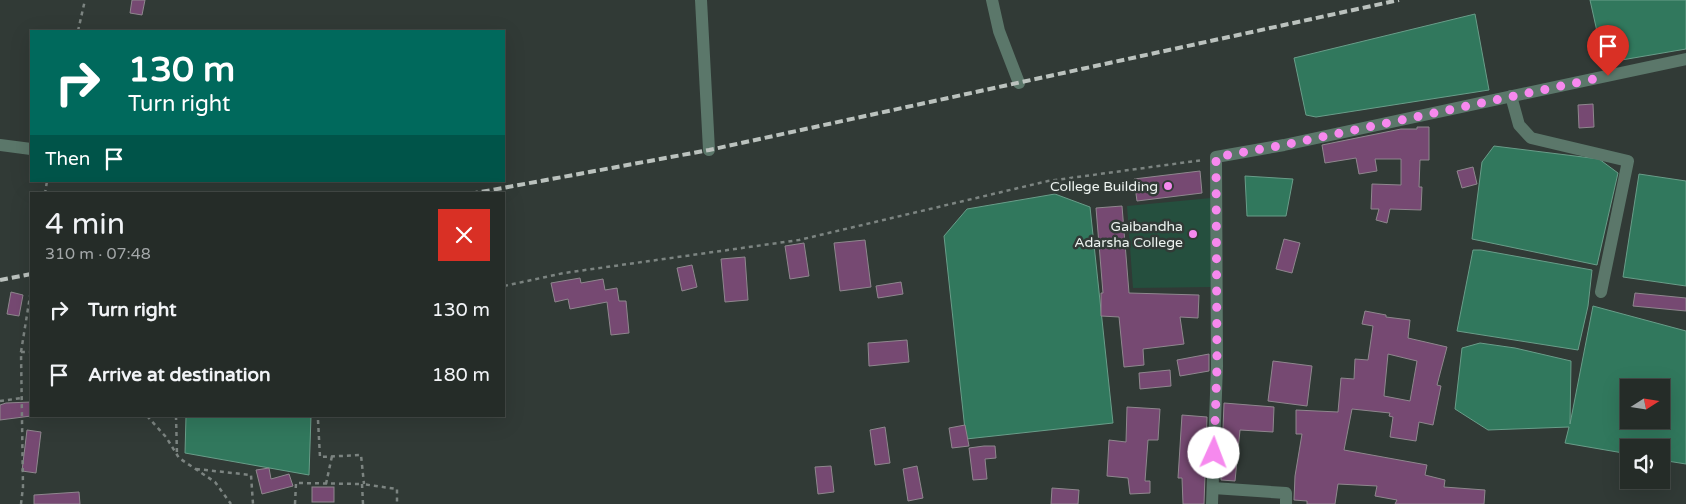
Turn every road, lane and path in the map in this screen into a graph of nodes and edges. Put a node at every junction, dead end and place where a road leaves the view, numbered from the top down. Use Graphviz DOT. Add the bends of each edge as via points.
graph roads {
  1 [pos="85,0"];
  2 [pos="700,0"];
  3 [pos="992,0"];
  4 [pos="78,30"];
  5 [pos="1686,59"];
  6 [pos="1019,83"];
  7 [pos="1511,96"];
  8 [pos="0,145"];
  9 [pos="30,149"];
  10 [pos="709,150"];
  11 [pos="1216,157"];
  12 [pos="505,286"];
  13 [pos="1601,292"];
  14 [pos="30,296"];
  15 [pos="21,352"];
  16 [pos="30,352"];
  17 [pos="22,398"];
  18 [pos="0,401"];
  19 [pos="148,417"];
  20 [pos="176,417"];
  21 [pos="318,420"];
  22 [pos="177,455"];
  23 [pos="332,456"];
  24 [pos="194,469"];
  25 [pos="326,484"];
  26 [pos="363,484"];
  27 [pos="1213,488"];
  28 [pos="21,504"];
  29 [pos="231,504"];
  30 [pos="253,504"];
  31 [pos="295,504"];
  32 [pos="363,504"];
  33 [pos="397,504"];
  34 [pos="1212,504"];
  35 [pos="1286,504"];
  1 -- 4 [label="path"];
  2 -- 10 [label="street"];
  3 -- 6 [label="street" via="999,31"];
  5 -- 7 [label="street"];
  7 -- 11 [label="street"];
  7 -- 13 [label="street" via="1519,125 1531,138 1628,161"];
  8 -- 9 [label="street"];
  11 -- 12 [label="path" via="1048,181 799,240 564,273"];
  11 -- 27 [label="street" via="1217,366"];
  14 -- 15 [label="path"];
  15 -- 16 [label="path"];
  15 -- 17 [label="path"];
  17 -- 18 [label="path"];
  17 -- 28 [label="path"];
  19 -- 22 [label="path"];
  20 -- 22 [label="path"];
  21 -- 23 [label="path" via="320,457"];
  22 -- 24 [label="path"];
  23 -- 25 [label="path"];
  23 -- 26 [label="path" via="361,455"];
  24 -- 29 [label="path" via="215,482"];
  24 -- 30 [label="path" via="251,475"];
  25 -- 26 [label="path"];
  25 -- 31 [label="path" via="296,484"];
  26 -- 32 [label="path"];
  26 -- 33 [label="path" via="397,489"];
  27 -- 34 [label="street"];
  27 -- 35 [label="street" via="1286,493"];
}
